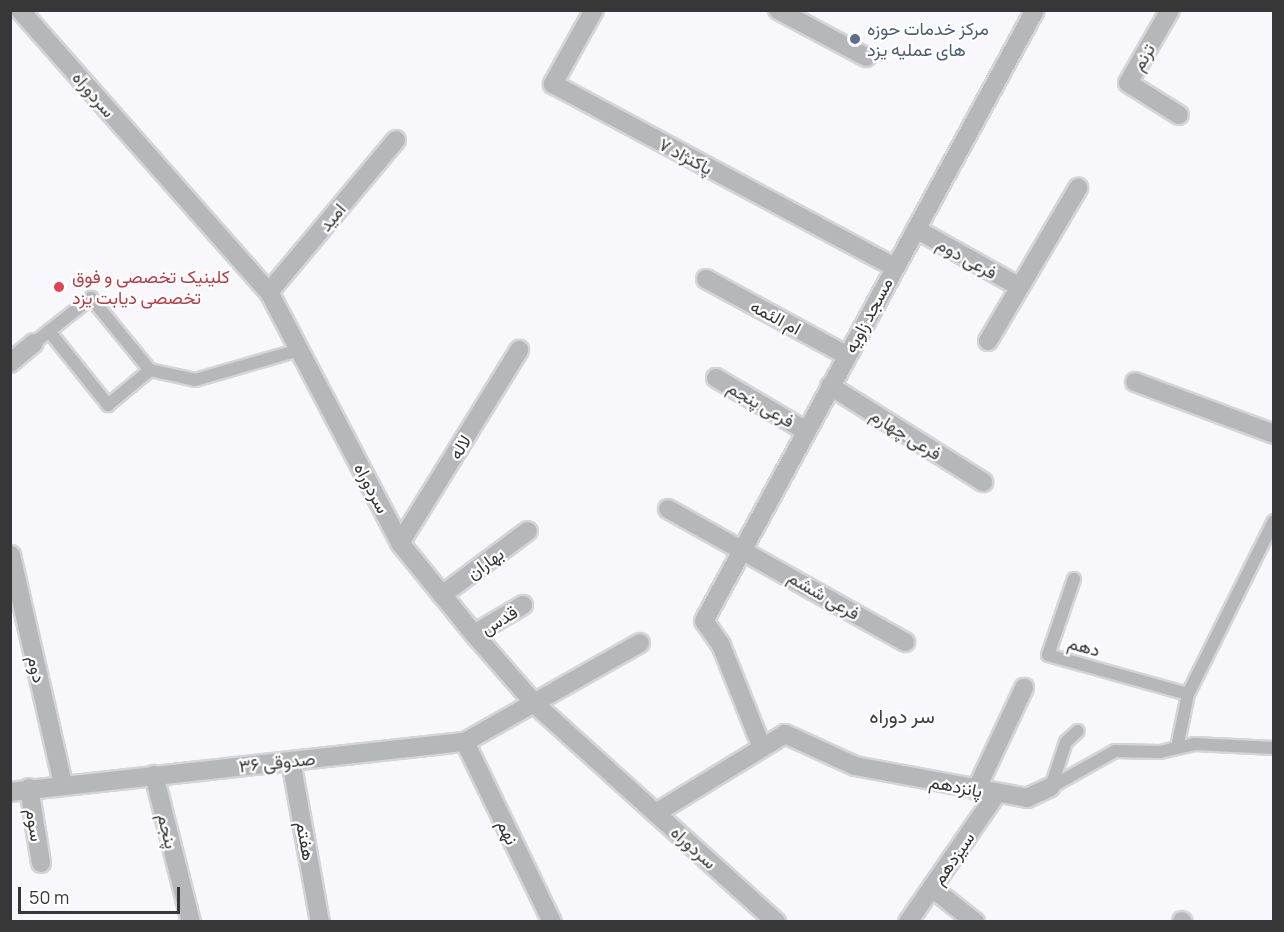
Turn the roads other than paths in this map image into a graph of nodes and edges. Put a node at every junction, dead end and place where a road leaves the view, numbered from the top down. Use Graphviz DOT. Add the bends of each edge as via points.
graph roads {
  1 [pos="20,10"];
  2 [pos="594,10"];
  3 [pos="778,10"];
  4 [pos="1035,10"];
  5 [pos="1170,10"];
  6 [pos="866,57"];
  7 [pos="1179,115"];
  8 [pos="396,140"];
  9 [pos="1078,188"];
  10 [pos="916,230"];
  11 [pos="894,267"];
  12 [pos="706,279"];
  13 [pos="1018,286"];
  14 [pos="269,292"];
  15 [pos="49,331"];
  16 [pos="988,341"];
  17 [pos="34,343"];
  18 [pos="299,350"];
  19 [pos="519,350"];
  20 [pos="846,355"];
  21 [pos="10,363"];
  22 [pos="150,370"];
  23 [pos="716,378"];
  24 [pos="1136,382"];
  25 [pos="830,386"];
  26 [pos="806,431"];
  27 [pos="1274,434"];
  28 [pos="983,482"];
  29 [pos="668,509"];
  30 [pos="1274,521"];
  31 [pos="528,531"];
  32 [pos="400,543"];
  33 [pos="742,548"];
  34 [pos="11,555"];
  35 [pos="1074,579"];
  36 [pos="442,595"];
  37 [pos="523,605"];
  38 [pos="474,634"];
  39 [pos="905,642"];
  40 [pos="640,643"];
  41 [pos="1024,688"];
  42 [pos="1188,694"];
  43 [pos="536,705"];
  44 [pos="1078,731"];
  45 [pos="465,742"];
  46 [pos="761,745"];
  47 [pos="1177,748"];
  48 [pos="1274,748"];
  49 [pos="291,761"];
  50 [pos="154,775"];
  51 [pos="63,784"];
  52 [pos="1051,787"];
  53 [pos="29,788"];
  54 [pos="976,790"];
  55 [pos="10,792"];
  56 [pos="997,793"];
  57 [pos="656,813"];
  58 [pos="41,863"];
  59 [pos="932,888"];
  60 [pos="191,921"];
  61 [pos="320,921"];
  62 [pos="552,921"];
  63 [pos="776,921"];
  64 [pos="908,921"];
  65 [pos="975,921"];
  1 -- 14 [label="street, سردوراه"];
  2 -- 11 [label="street, پاکنژاد ۷" via="553,84"];
  3 -- 6 [label="street"];
  4 -- 10 [label="street, مسجد زاویه"];
  5 -- 7 [label="street, ترنم" via="1128,83"];
  8 -- 14 [label="street, امید"];
  9 -- 13 [label="street, فرعی دوم"];
  10 -- 11 [label="street, مسجد زاویه"];
  10 -- 13 [label="street, فرعی دوم"];
  11 -- 20 [label="street, مسجد زاویه"];
  12 -- 20 [label="street, ام الئمه"];
  13 -- 16 [label="street, فرعی دوم"];
  14 -- 18 [label="street, سردوراه"];
  15 -- 17 [label="lane"];
  15 -- 22 [label="lane" via="91,298"];
  15 -- 22 [label="lane" via="108,405"];
  17 -- 21 [label="street"];
  18 -- 22 [label="lane" via="195,380"];
  18 -- 32 [label="street, سردوراه"];
  19 -- 32 [label="street, لاله"];
  20 -- 25 [label="street, مسجد زاویه"];
  23 -- 26 [label="street, فرعی پنجم"];
  24 -- 27 [label="street"];
  25 -- 26 [label="street, مسجد زاویه"];
  25 -- 28 [label="street, فرعی چهارم"];
  26 -- 33 [label="street, مسجد زاویه"];
  29 -- 33 [label="street, فرعی ششم"];
  30 -- 42 [label="lane"];
  31 -- 36 [label="street, بهاران"];
  32 -- 36 [label="street, سردوراه"];
  33 -- 39 [label="street, فرعی ششم"];
  33 -- 46 [label="street, مسجد زاویه" via="704,621 721,645"];
  34 -- 51 [label="street, دوم"];
  35 -- 42 [label="lane, دهم" via="1048,655"];
  36 -- 38 [label="street, سردوراه"];
  37 -- 38 [label="street, قدس"];
  38 -- 43 [label="street, سردوراه"];
  40 -- 43 [label="street, صدوقی ۳۶"];
  41 -- 54 [label="street"];
  42 -- 47 [label="lane"];
  43 -- 45 [label="street, صدوقی ۳۶"];
  43 -- 57 [label="street, سردوراه"];
  44 -- 52 [label="lane" via="1066,742"];
  45 -- 49 [label="street, صدوقی ۳۶"];
  45 -- 62 [label="street, نهم"];
  46 -- 54 [label="street, پانزدهم" via="784,734 855,766"];
  46 -- 57 [label="street, پانزدهم"];
  47 -- 48 [label="lane, پانزدهم"];
  47 -- 52 [label="lane, پانزدهم" via="1115,751"];
  49 -- 50 [label="street, صدوقی ۳۶"];
  49 -- 61 [label="street, هفتم"];
  50 -- 51 [label="street, صدوقی ۳۶"];
  50 -- 60 [label="street, پنجم"];
  51 -- 53 [label="street, صدوقی ۳۶"];
  52 -- 56 [label="street, پانزدهم" via="1027,798"];
  53 -- 55 [label="street, صدوقی ۳۶"];
  53 -- 58 [label="street, سوم"];
  54 -- 56 [label="street, پانزدهم"];
  56 -- 59 [label="street, سیزدهم"];
  57 -- 63 [label="street, سردوراه"];
  59 -- 64 [label="street, سیزدهم"];
  59 -- 65 [label="street"];
}
